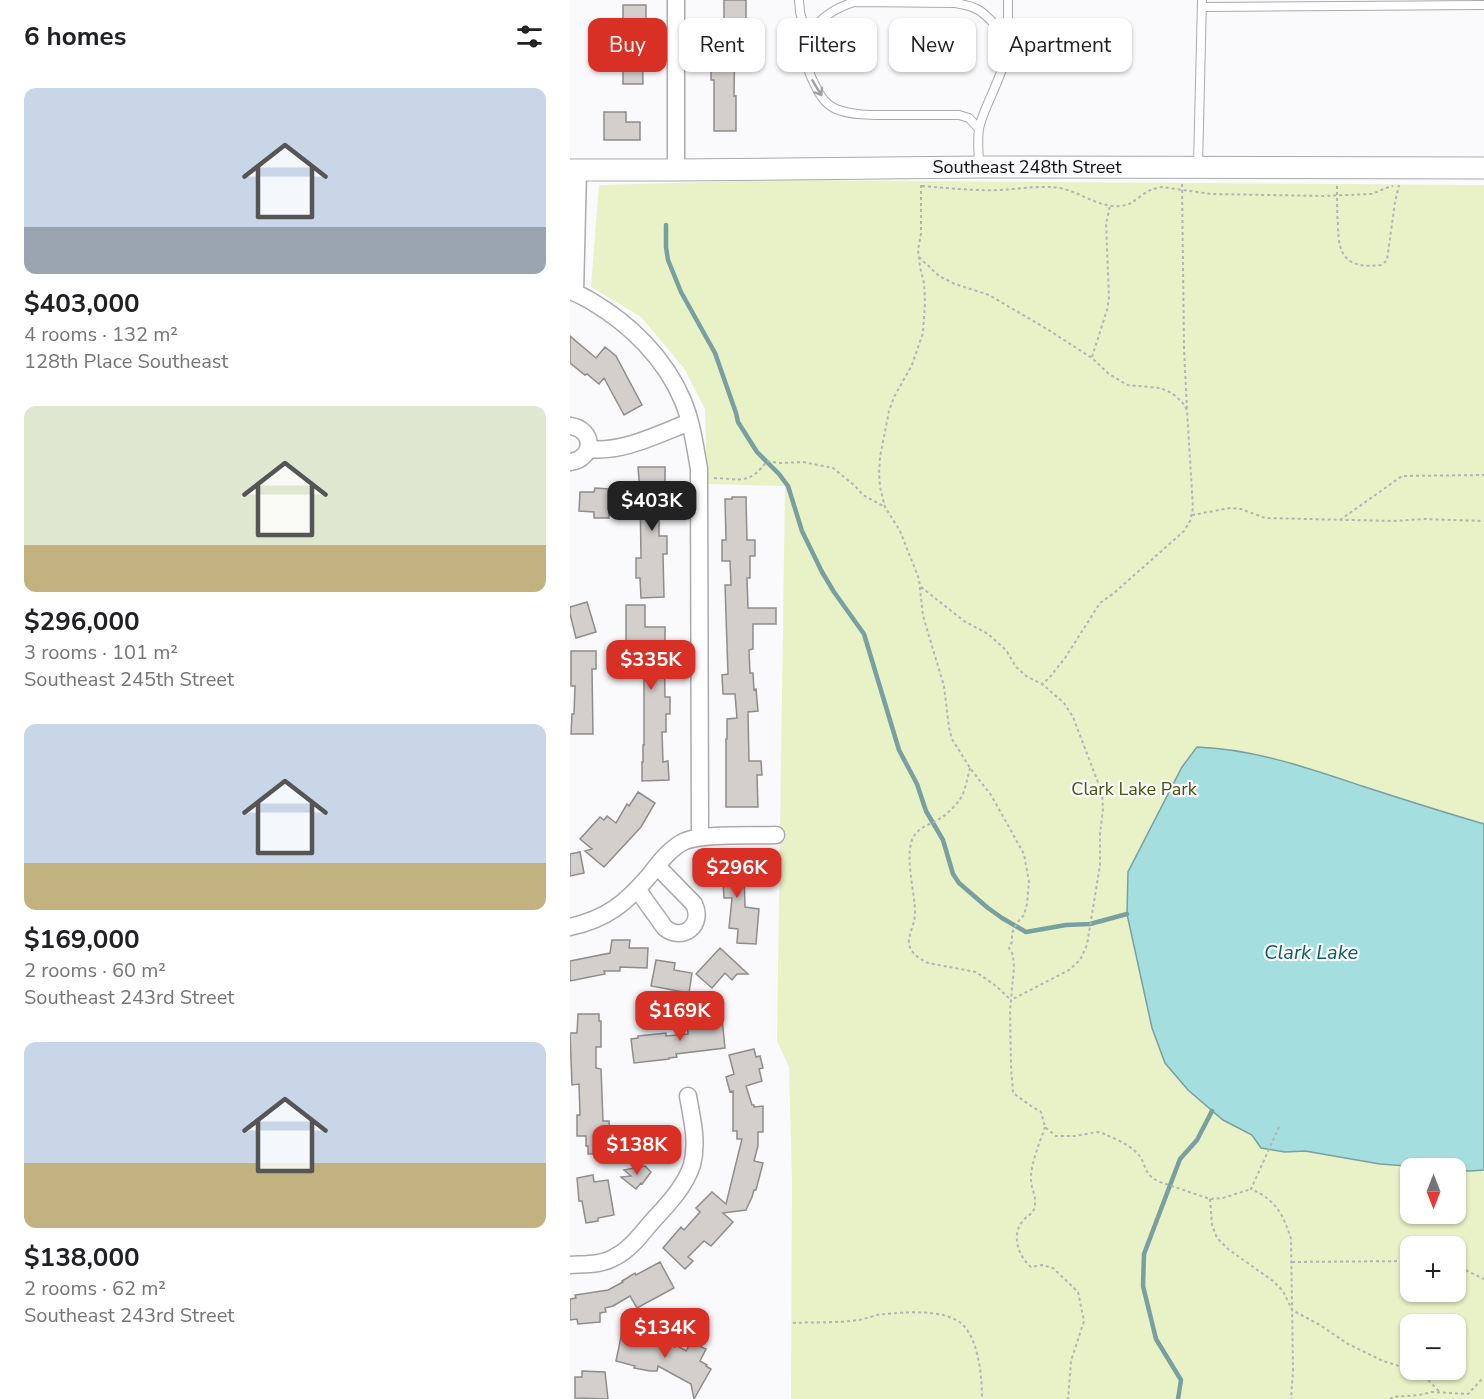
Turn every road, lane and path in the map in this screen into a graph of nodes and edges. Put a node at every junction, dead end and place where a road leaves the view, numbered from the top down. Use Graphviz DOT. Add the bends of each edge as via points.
graph roads {
  1 [pos="676,0"];
  2 [pos="799,0"];
  3 [pos="1008,0"];
  4 [pos="1202,3"];
  5 [pos="1484,5"];
  6 [pos="802,18"];
  7 [pos="823,18"];
  8 [pos="989,18"];
  9 [pos="1008,18"];
  10 [pos="809,72"];
  11 [pos="1000,72"];
  12 [pos="979,129"];
  13 [pos="1190,166"];
  14 [pos="979,167"];
  15 [pos="1336,167"];
  16 [pos="1484,168"];
  17 [pos="574,170"];
  18 [pos="676,170"];
  19 [pos="1400,176"];
  20 [pos="921,177"];
  21 [pos="1182,189"];
  22 [pos="1337,195"];
  23 [pos="1110,206"];
  24 [pos="919,257"];
  25 [pos="573,292"];
  26 [pos="1092,358"];
  27 [pos="1187,410"];
  28 [pos="690,422"];
  29 [pos="570,426"];
  30 [pos="588,449"];
  31 [pos="570,462"];
  32 [pos="1484,475"];
  33 [pos="699,477"];
  34 [pos="885,507"];
  35 [pos="1192,515"];
  36 [pos="1340,520"];
  37 [pos="1484,521"];
  38 [pos="920,585"];
  39 [pos="1042,684"];
  40 [pos="970,768"];
  41 [pos="776,835"];
  42 [pos="700,837"];
  43 [pos="657,866"];
  44 [pos="637,889"];
  45 [pos="570,927"];
  46 [pos="1011,1000"];
  47 [pos="688,1096"];
  48 [pos="1045,1127"];
  49 [pos="1279,1127"];
  50 [pos="1251,1189"];
  51 [pos="1210,1199"];
  52 [pos="1400,1261"];
  53 [pos="1292,1262"];
  54 [pos="570,1265"];
  55 [pos="1466,1270"];
  56 [pos="1484,1279"];
  57 [pos="1292,1310"];
  58 [pos="793,1323"];
  59 [pos="1484,1377"];
  60 [pos="1441,1392"];
  61 [pos="1468,1394"];
  62 [pos="982,1399"];
  63 [pos="1068,1399"];
  64 [pos="1291,1399"];
  65 [pos="1390,1399"];
  66 [pos="1468,1399"];
  1 -- 18 [label="street"];
  2 -- 6 [label="lane"];
  3 -- 9 [label="lane"];
  4 -- 5 [label="lane"];
  4 -- 13 [label="lane"];
  7 -- 8 [label="lane" via="854,2 955,3 977,9"];
  10 -- 12 [label="lane, one-way" via="826,103 835,108 866,115 958,115 969,118"];
  11 -- 12 [label="lane"];
  12 -- 14 [label="lane"];
  13 -- 14 [label="street, Southeast 248th Street"];
  13 -- 15 [label="street, Southeast 248th Street"];
  13 -- 21 [label="path"];
  14 -- 20 [label="street, Southeast 248th Street"];
  15 -- 19 [label="street, Southeast 248th Street"];
  15 -- 22 [label="path"];
  16 -- 19 [label="street, Southeast 248th Street"];
  17 -- 18 [label="street, Southeast 248th Street"];
  17 -- 25 [label="street"];
  18 -- 20 [label="street, Southeast 248th Street"];
  19 -- 22 [label="path" via="1372,194"];
  19 -- 22 [label="path" via="1387,260 1382,266 1359,265 1341,252"];
  20 -- 23 [label="path" via="973,190 1062,188"];
  20 -- 24 [label="path"];
  21 -- 22 [label="path" via="1211,195"];
  21 -- 23 [label="path" via="1154,188 1132,203"];
  21 -- 27 [label="path"];
  23 -- 26 [label="path" via="1106,224 1109,298"];
  24 -- 26 [label="path" via="939,276 989,295"];
  24 -- 34 [label="path" via="924,293 923,333 889,411 879,474"];
  25 -- 28 [label="street" via="609,312 639,336 665,368"];
  26 -- 27 [label="path" via="1127,385 1172,393"];
  27 -- 35 [label="path"];
  28 -- 30 [label="street" via="620,448"];
  28 -- 33 [label="street"];
  29 -- 30 [label="street" via="584,431"];
  30 -- 31 [label="street" via="582,458"];
  32 -- 36 [label="path" via="1402,476"];
  33 -- 34 [label="path" via="748,478 767,461 803,462 833,468 863,495"];
  33 -- 42 [label="street"];
  34 -- 38 [label="path" via="900,531"];
  35 -- 36 [label="path" via="1230,508 1266,518"];
  35 -- 39 [label="path" via="1184,531 1100,603 1065,658"];
  36 -- 37 [label="path"];
  38 -- 39 [label="path" via="964,621 988,634 1006,650 1016,667"];
  38 -- 40 [label="path" via="923,616 944,686 952,739"];
  39 -- 46 [label="path" via="1064,703 1073,717 1102,793 1100,865 1087,945 1080,960 1069,970"];
  40 -- 46 [label="path" via="1001,812 1024,854 1028,871 1027,904 1009,948 1014,961"];
  40 -- 46 [label="path" via="959,801 941,818 916,832 912,841 915,916 909,945 928,963 976,972"];
  41 -- 42 [label="street"];
  42 -- 43 [label="street" via="673,849"];
  43 -- 44 [label="street"];
  43 -- 44 [label="street" via="694,904 697,916 692,928 681,933 669,932"];
  44 -- 45 [label="street" via="612,911"];
  46 -- 48 [label="path" via="1013,1093 1041,1112"];
  47 -- 54 [label="street" via="694,1149 687,1177 676,1194 616,1257 600,1263"];
  48 -- 51 [label="path" via="1056,1136 1102,1132 1136,1152 1147,1174 1154,1179"];
  48 -- 63 [label="path" via="1031,1177 1034,1212 1022,1222 1016,1242 1031,1267 1053,1268 1078,1292 1084,1321 1071,1361"];
  49 -- 50 [label="path"];
  50 -- 51 [label="path"];
  50 -- 53 [label="path" via="1272,1201 1285,1220 1292,1239"];
  51 -- 57 [label="path" via="1217,1238 1273,1281"];
  52 -- 53 [label="path"];
  53 -- 57 [label="path"];
  55 -- 56 [label="path"];
  57 -- 60 [label="path" via="1348,1344 1409,1369"];
  57 -- 64 [label="path"];
  58 -- 62 [label="path" via="924,1312 952,1318 962,1324 978,1356"];
  59 -- 61 [label="path"];
  60 -- 61 [label="path"];
  60 -- 65 [label="path"];
  61 -- 66 [label="path"];
}
